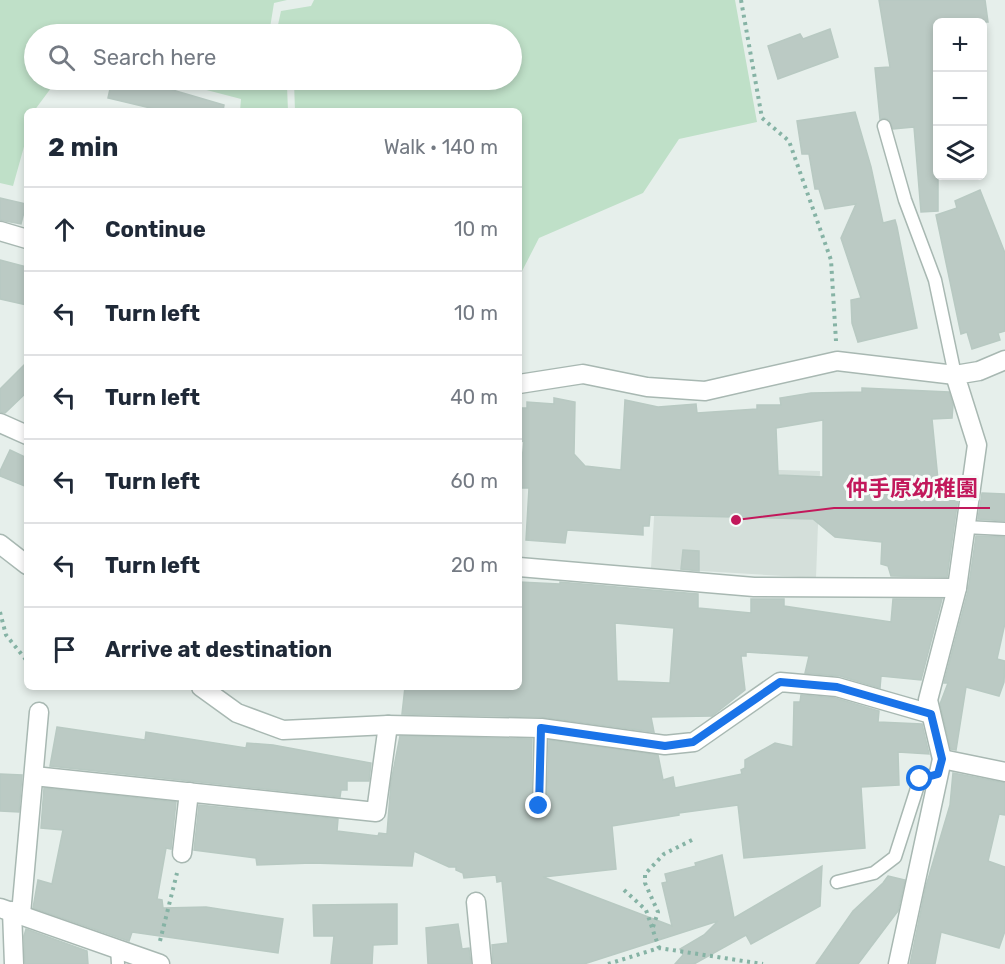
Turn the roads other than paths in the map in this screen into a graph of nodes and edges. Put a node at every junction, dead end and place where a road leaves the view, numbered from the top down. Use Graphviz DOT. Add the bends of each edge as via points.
graph roads {
  1 [pos="884,126"];
  2 [pos="0,231"];
  3 [pos="24,237"];
  4 [pos="1005,360"];
  5 [pos="956,375"];
  6 [pos="522,384"];
  7 [pos="0,423"];
  8 [pos="24,434"];
  9 [pos="965,527"];
  10 [pos="1005,529"];
  11 [pos="0,544"];
  12 [pos="24,563"];
  13 [pos="522,567"];
  14 [pos="957,588"];
  15 [pos="205,690"];
  16 [pos="39,712"];
  17 [pos="931,714"];
  18 [pos="388,725"];
  19 [pos="541,728"];
  20 [pos="940,767"];
  21 [pos="1005,772"];
  22 [pos="34,776"];
  23 [pos="189,792"];
  24 [pos="539,806"];
  25 [pos="183,853"];
  26 [pos="837,882"];
  27 [pos="476,902"];
  28 [pos="11,911"];
  29 [pos="159,955"];
  30 [pos="117,956"];
  31 [pos="14,964"];
  32 [pos="482,964"];
  33 [pos="898,964"];
  1 -- 5 [label="lane" via="905,200 936,280"];
  2 -- 3 [label="street"];
  4 -- 5 [label="street"];
  5 -- 6 [label="street" via="837,361 705,391 647,387 582,374"];
  5 -- 9 [label="street" via="976,445"];
  7 -- 8 [label="street"];
  9 -- 10 [label="lane"];
  9 -- 14 [label="street"];
  11 -- 12 [label="street"];
  13 -- 14 [label="street" via="754,587"];
  14 -- 17 [label="street" via="928,700"];
  15 -- 18 [label="street" via="237,713 283,730"];
  16 -- 22 [label="street"];
  17 -- 19 [label="street" via="837,687 780,682 693,742 665,746"];
  17 -- 20 [label="street"];
  18 -- 19 [label="street"];
  18 -- 23 [label="street" via="376,812"];
  19 -- 24 [label="lane"];
  20 -- 21 [label="street"];
  20 -- 26 [label="lane" via="920,779 895,857 874,873"];
  20 -- 33 [label="street"];
  22 -- 23 [label="street"];
  22 -- 28 [label="street"];
  23 -- 25 [label="street"];
  27 -- 32 [label="street"];
  28 -- 30 [label="street"];
  28 -- 31 [label="street"];
  29 -- 30 [label="street"];
}
